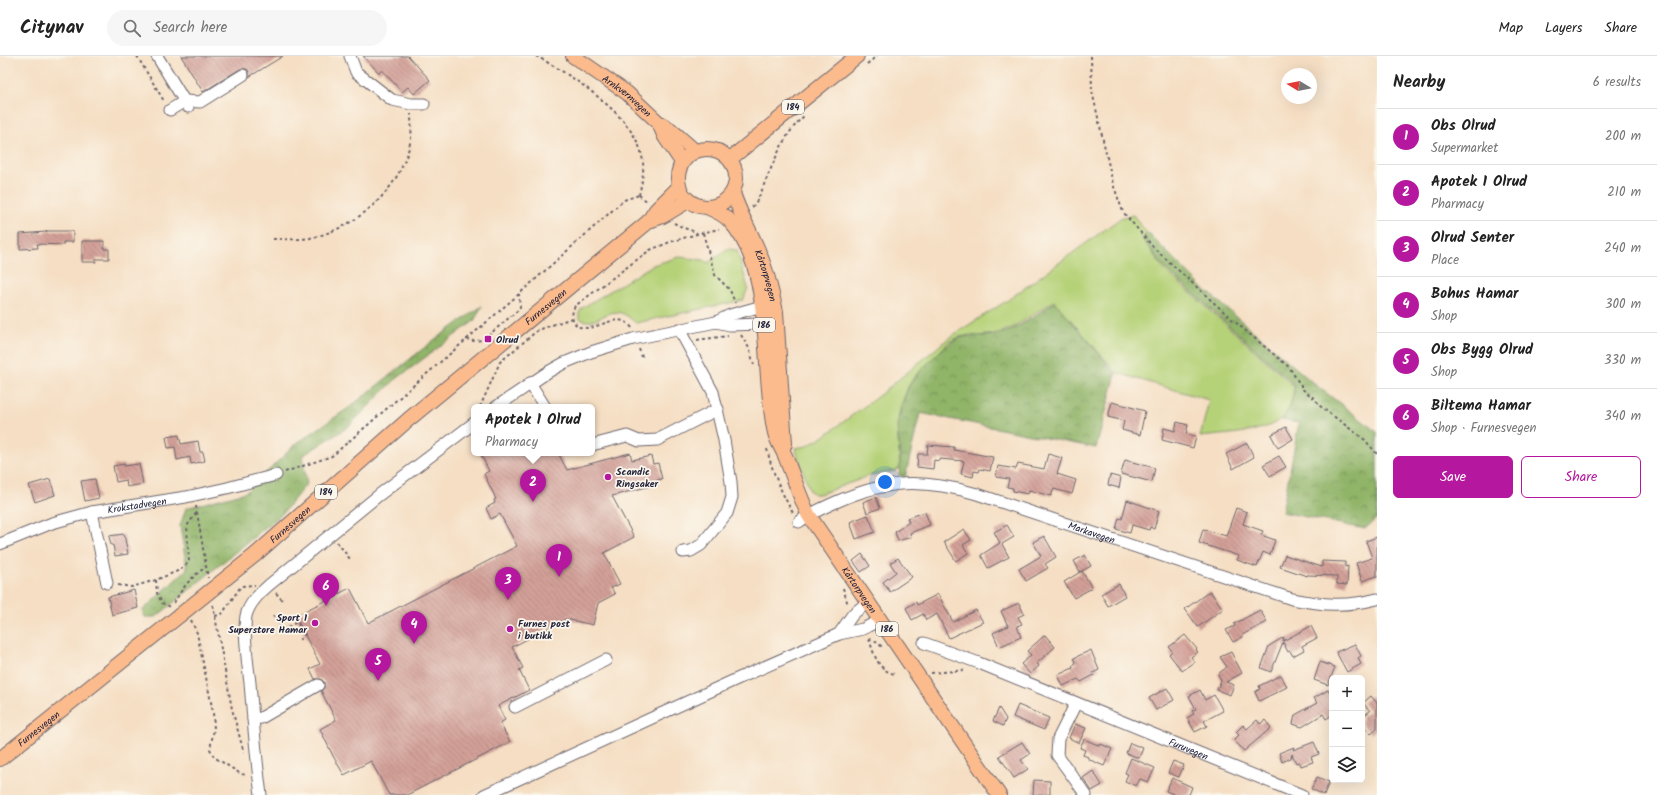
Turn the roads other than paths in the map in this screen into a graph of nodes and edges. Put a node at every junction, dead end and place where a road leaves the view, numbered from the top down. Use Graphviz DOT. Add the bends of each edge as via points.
graph roads {
  1 [pos="157,56"];
  2 [pos="350,56"];
  3 [pos="573,56"];
  4 [pos="861,61"];
  5 [pos="243,75"];
  6 [pos="424,104"];
  7 [pos="187,105"];
  8 [pos="170,110"];
  9 [pos="659,123"];
  10 [pos="695,151"];
  11 [pos="730,159"];
  12 [pos="682,162"];
  13 [pos="679,187"];
  14 [pos="733,193"];
  15 [pos="688,201"];
  16 [pos="709,208"];
  17 [pos="648,222"];
  18 [pos="762,306"];
  19 [pos="776,312"];
  20 [pos="716,322"];
  21 [pos="764,324"];
  22 [pos="679,329"];
  23 [pos="530,383"];
  24 [pos="500,404"];
  25 [pos="542,404"];
  26 [pos="718,409"];
  27 [pos="471,424"];
  28 [pos="595,444"];
  29 [pos="786,458"];
  30 [pos="276,475"];
  31 [pos="92,512"];
  32 [pos="804,518"];
  33 [pos="0,544"];
  34 [pos="683,552"];
  35 [pos="107,583"];
  36 [pos="1377,599"];
  37 [pos="868,602"];
  38 [pos="880,620"];
  39 [pos="839,634"];
  40 [pos="924,643"];
  41 [pos="606,660"];
  42 [pos="318,685"];
  43 [pos="1076,703"];
  44 [pos="515,707"];
  45 [pos="253,719"];
  46 [pos="0,759"];
  47 [pos="261,795"];
  48 [pos="484,795"];
  49 [pos="998,795"];
  50 [pos="1086,795"];
  51 [pos="1302,795"];
  1 -- 7 [label="street"];
  2 -- 6 [label="street" via="356,72 392,100"];
  3 -- 9 [label="main road, Arnkvernvegen" via="627,93"];
  4 -- 11 [label="main road, 184"];
  5 -- 7 [label="street" via="200,102"];
  7 -- 8 [label="street"];
  9 -- 10 [label="main road"];
  9 -- 12 [label="main road"];
  10 -- 11 [label="main road" via="714,149"];
  10 -- 12 [label="main road"];
  11 -- 14 [label="main road" via="736,172"];
  12 -- 13 [label="main road" via="678,175"];
  13 -- 15 [label="main road"];
  13 -- 17 [label="main road, Furnesvegen / 184"];
  14 -- 16 [label="main road" via="723,203"];
  14 -- 19 [label="main road, Kårtorpvegen / 186" via="765,267"];
  15 -- 16 [label="main road"];
  15 -- 17 [label="main road, Furnesvegen / 184"];
  16 -- 18 [label="main road, Kårtorpvegen / 186" via="722,214 744,241 756,270"];
  17 -- 46 [label="main road, Furnesvegen / 184" via="409,419 255,555 179,609 170,624"];
  18 -- 19 [label="street"];
  18 -- 20 [label="street" via="730,315"];
  18 -- 21 [label="main road, Kårtorpvegen / 186"];
  19 -- 21 [label="street"];
  19 -- 29 [label="main road, Kårtorpvegen / 186"];
  20 -- 21 [label="street" via="730,325"];
  20 -- 22 [label="street"];
  21 -- 29 [label="main road, Kårtorpvegen / 186" via="771,410 776,435"];
  22 -- 23 [label="street" via="636,338 590,352 564,363"];
  22 -- 26 [label="street" via="713,392"];
  23 -- 24 [label="street"];
  23 -- 25 [label="street"];
  26 -- 28 [label="street" via="657,440 639,441 627,436"];
  26 -- 34 [label="street" via="731,482 731,504 727,513 701,545"];
  27 -- 45 [label="street" via="379,495 267,586 253,601 247,613 246,627"];
  29 -- 32 [label="main road, Kårtorpvegen / 186"];
  30 -- 31 [label="street, Krokstadvegen" via="193,495"];
  31 -- 33 [label="street, Krokstadvegen" via="52,523"];
  31 -- 35 [label="street"];
  32 -- 36 [label="street, Markavegen" via="847,497 882,486 916,482 932,484 977,494 1292,599 1336,606"];
  32 -- 37 [label="main road, Kårtorpvegen / 186"];
  37 -- 38 [label="main road, Kårtorpvegen / 186"];
  37 -- 39 [label="street" via="853,614"];
  38 -- 39 [label="street" via="863,629"];
  38 -- 49 [label="main road, Kårtorpvegen / 186"];
  39 -- 48 [label="street"];
  40 -- 43 [label="street, Furuvegen"];
  41 -- 44 [label="street"];
  42 -- 45 [label="street" via="261,718"];
  43 -- 50 [label="street" via="1058,739 1057,755"];
  43 -- 51 [label="street, Furuvegen"];
  45 -- 47 [label="street"];
}
